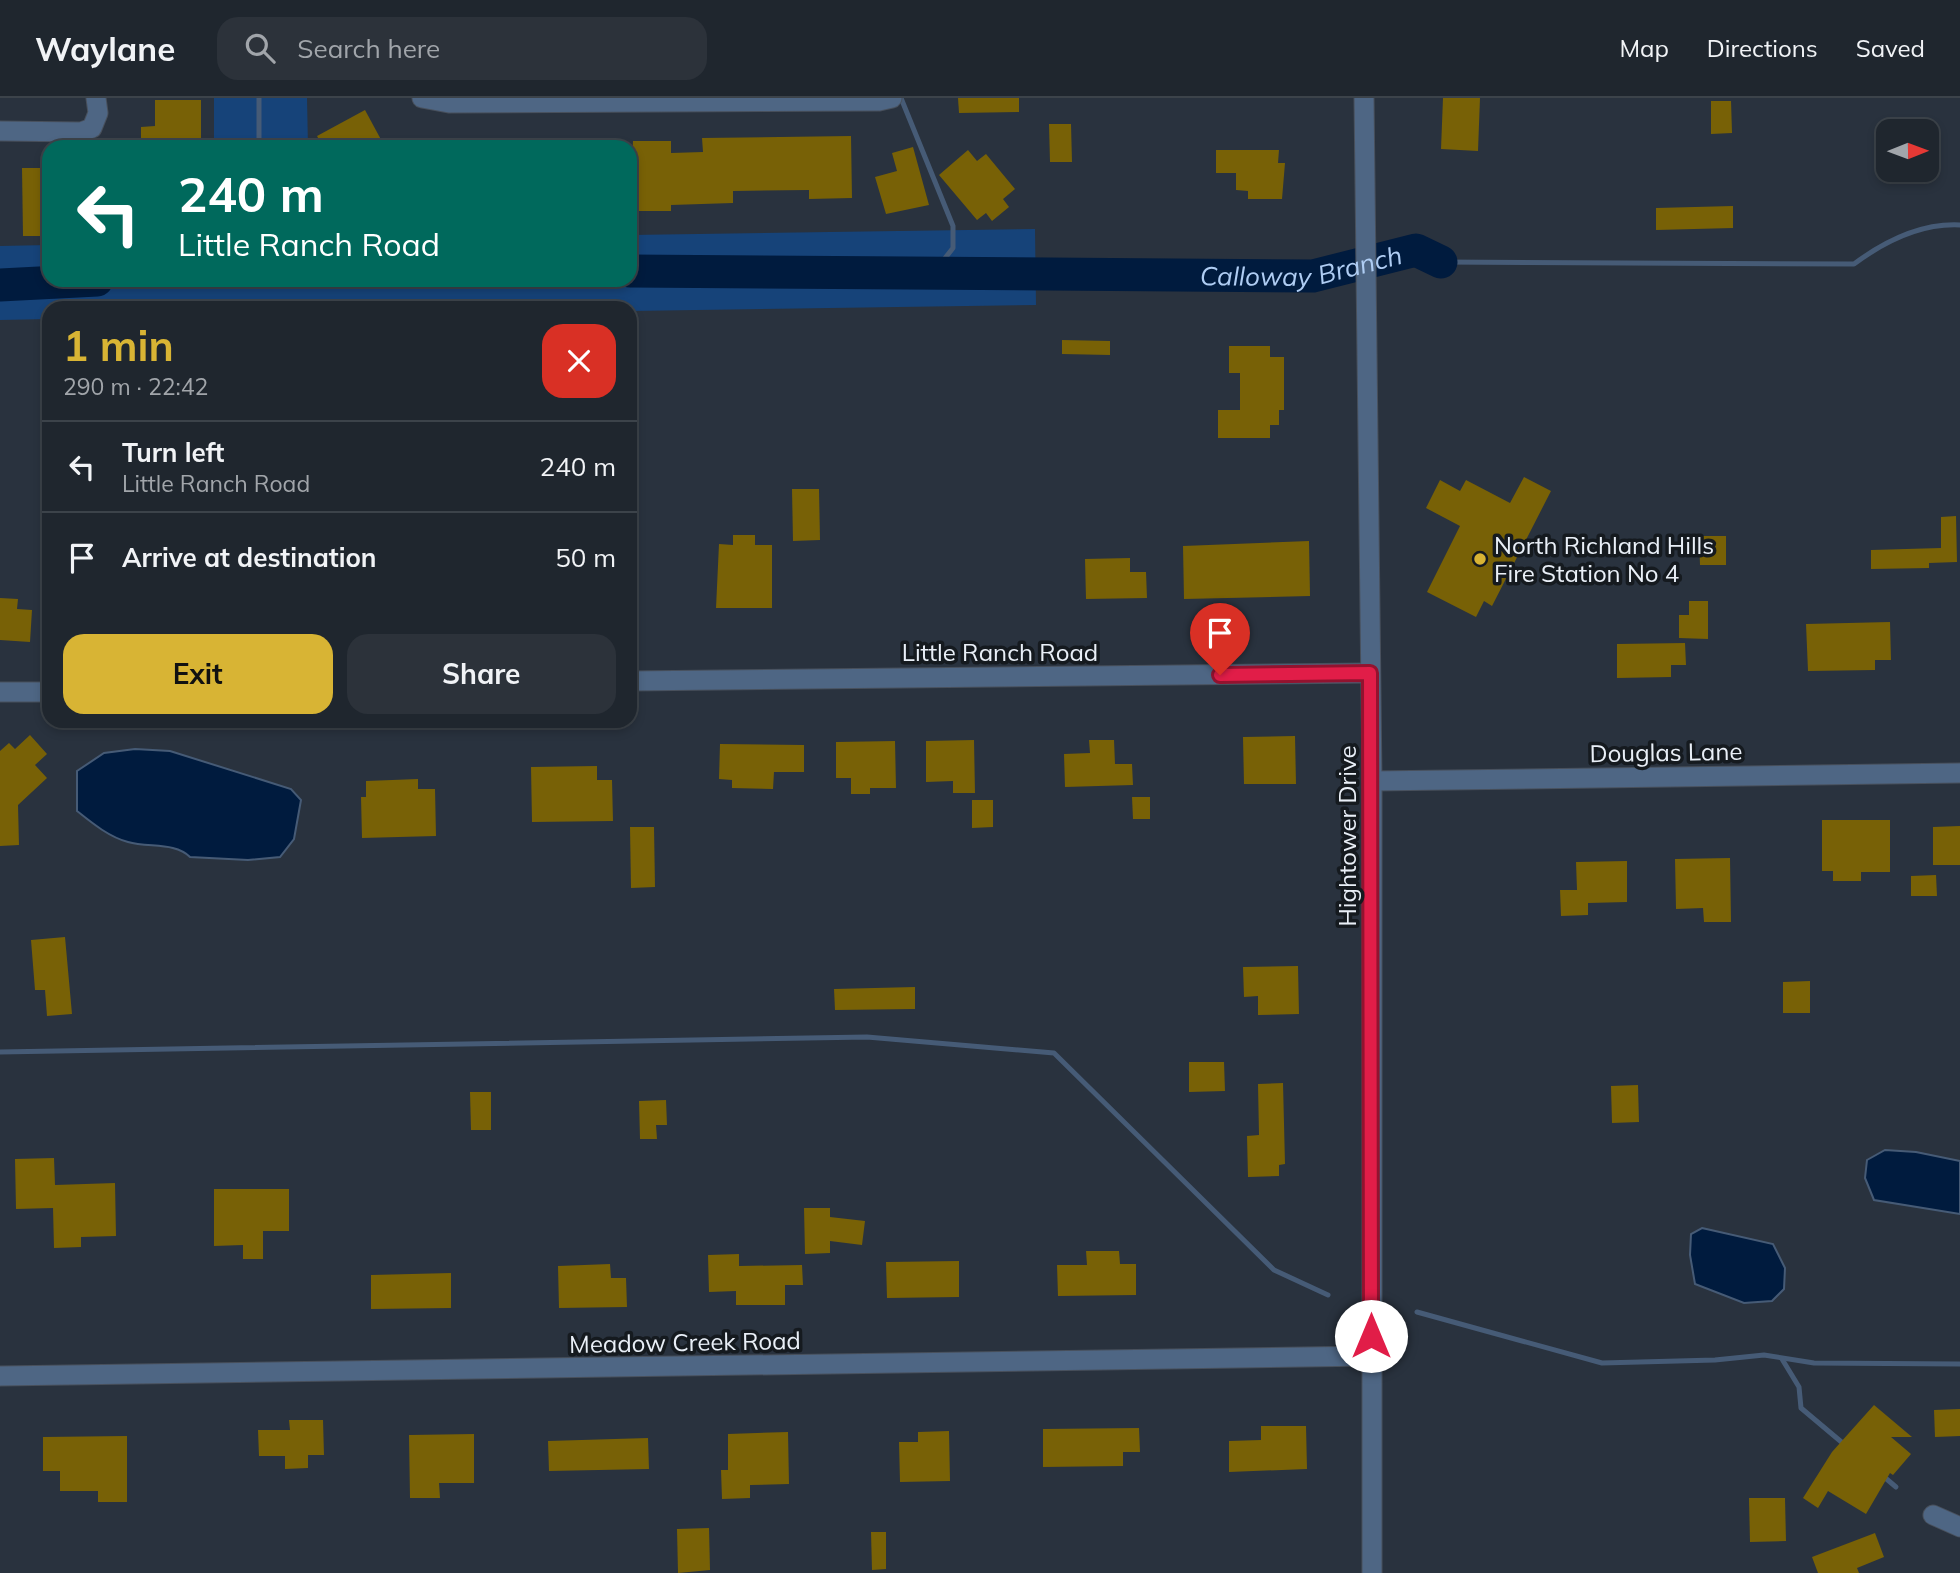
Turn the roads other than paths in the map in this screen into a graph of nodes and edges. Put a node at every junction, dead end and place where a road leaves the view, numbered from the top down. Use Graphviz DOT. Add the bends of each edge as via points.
graph roads {
  1 [pos="96,98"];
  2 [pos="892,98"];
  3 [pos="1364,98"];
  4 [pos="423,99"];
  5 [pos="650,100"];
  6 [pos="0,131"];
  7 [pos="1370,673"];
  8 [pos="637,681"];
  9 [pos="0,692"];
  10 [pos="42,692"];
  11 [pos="1960,773"];
  12 [pos="1372,781"];
  13 [pos="1371,1356"];
  14 [pos="0,1376"];
  15 [pos="1934,1515"];
  16 [pos="1960,1527"];
  17 [pos="1372,1573"];
  1 -- 6 [label="street" via="98,113 92,128 81,132"];
  2 -- 5 [label="street"];
  3 -- 7 [label="street, Hightower Drive"];
  4 -- 5 [label="street" via="449,103"];
  7 -- 8 [label="street, Little Ranch Road"];
  7 -- 12 [label="street, Hightower Drive"];
  9 -- 10 [label="street"];
  11 -- 12 [label="street, Douglas Lane"];
  12 -- 13 [label="street, Hightower Drive"];
  13 -- 14 [label="street, Meadow Creek Road"];
  13 -- 17 [label="street, Hightower Drive"];
  15 -- 16 [label="street"];
}
